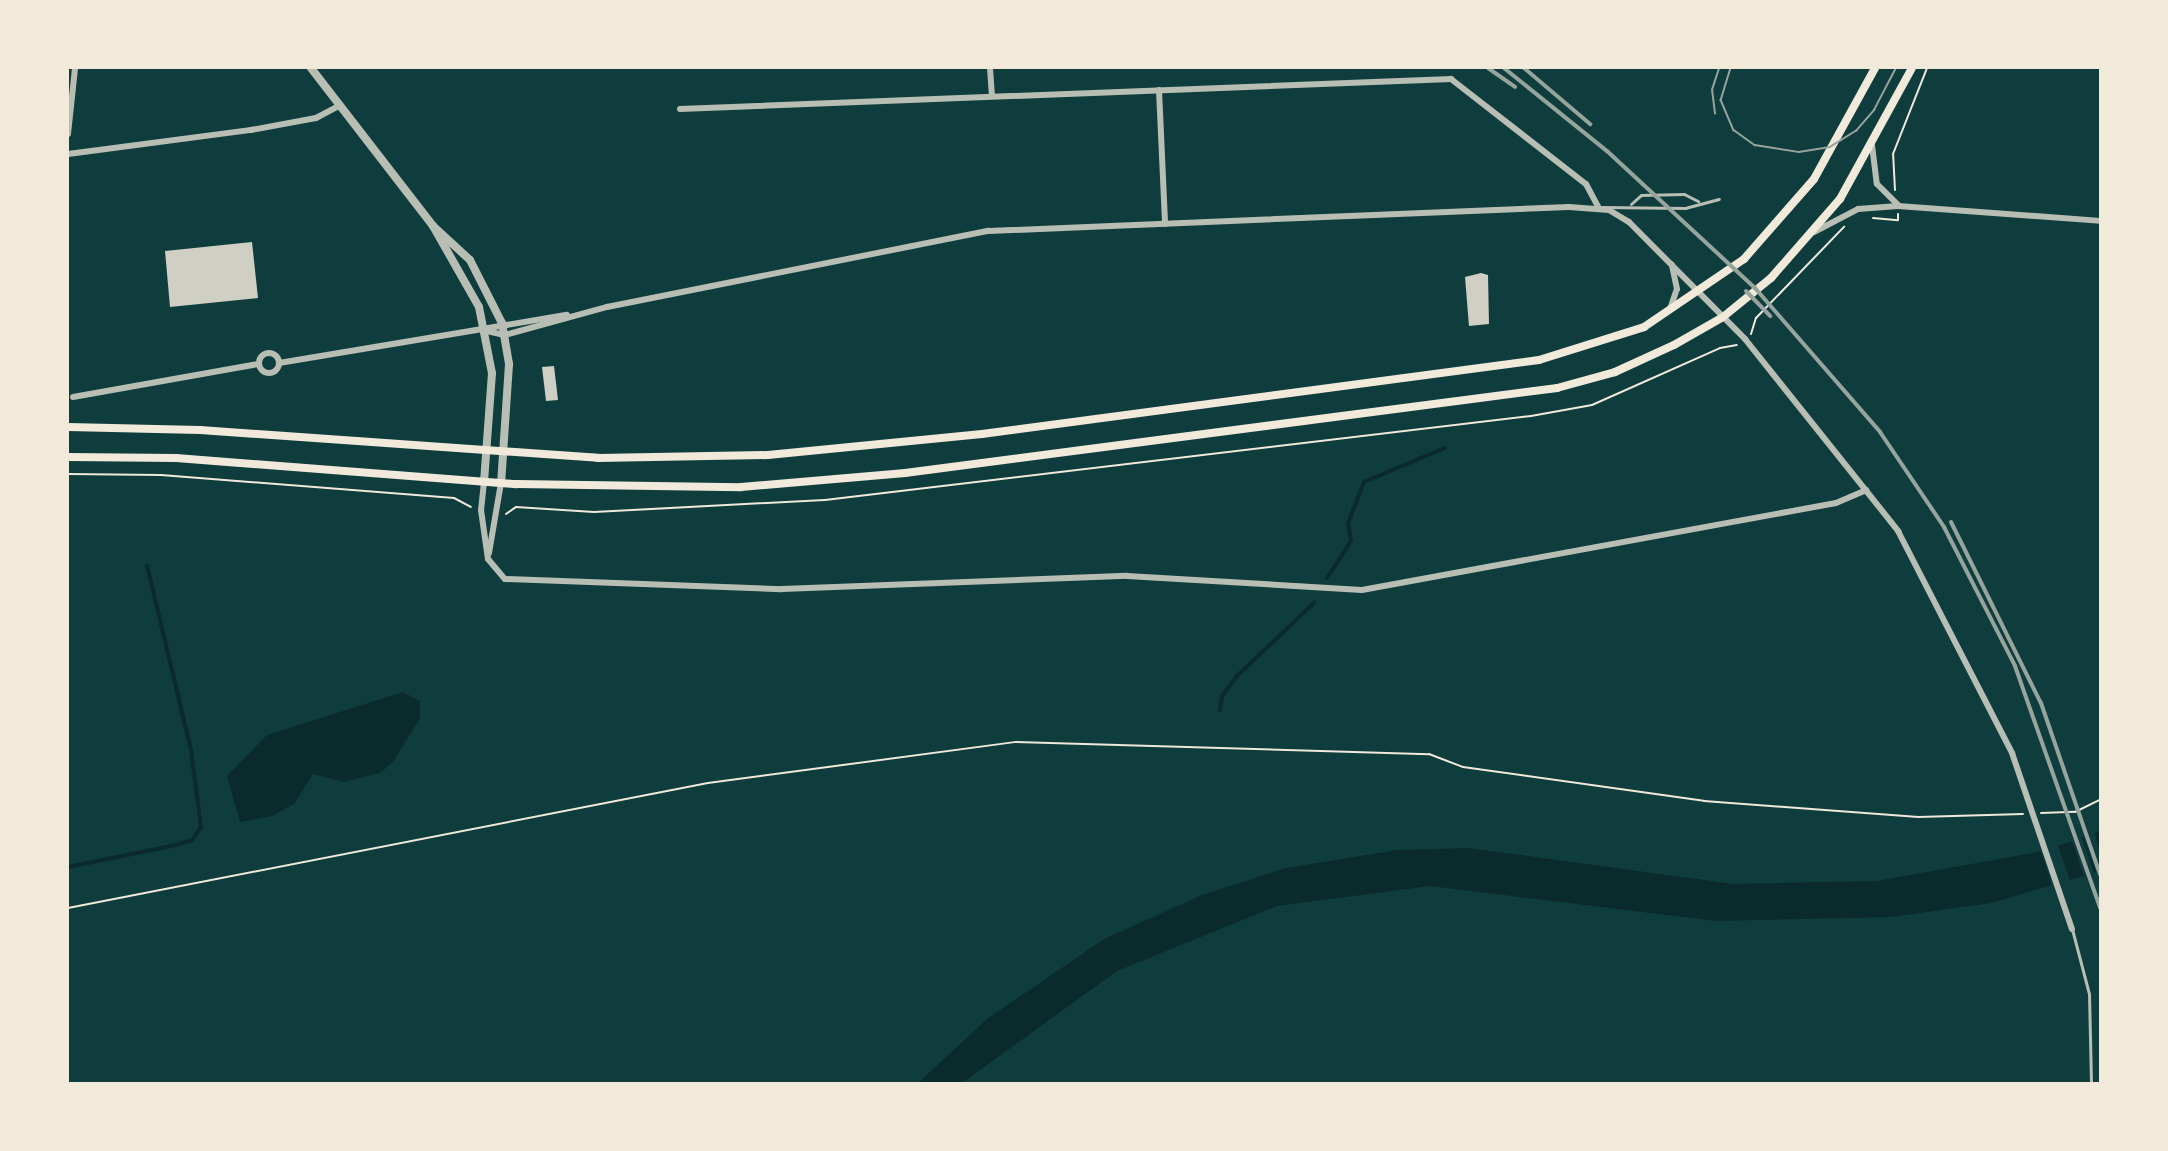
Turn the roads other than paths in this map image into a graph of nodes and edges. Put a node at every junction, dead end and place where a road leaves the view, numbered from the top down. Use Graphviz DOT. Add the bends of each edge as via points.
graph roads {
  1 [pos="75,68"];
  2 [pos="311,68"];
  3 [pos="990,68"];
  4 [pos="1875,68"];
  5 [pos="1912,68"];
  6 [pos="1159,90"];
  7 [pos="992,96"];
  8 [pos="340,105"];
  9 [pos="680,110"];
  10 [pos="68,134"];
  11 [pos="1873,142"];
  12 [pos="68,154"];
  13 [pos="1719,199"];
  14 [pos="1698,201"];
  15 [pos="1630,204"];
  16 [pos="1898,206"];
  17 [pos="1598,207"];
  18 [pos="2100,221"];
  19 [pos="1165,224"];
  20 [pos="433,226"];
  21 [pos="1814,232"];
  22 [pos="1670,261"];
  23 [pos="1701,293"];
  24 [pos="574,314"];
  25 [pos="1723,317"];
  26 [pos="1659,319"];
  27 [pos="502,322"];
  28 [pos="487,331"];
  29 [pos="505,335"];
  30 [pos="279,363"];
  31 [pos="259,364"];
  32 [pos="73,397"];
  33 [pos="68,427"];
  34 [pos="487,451"];
  35 [pos="504,452"];
  36 [pos="68,457"];
  37 [pos="484,482"];
  38 [pos="501,483"];
  39 [pos="1866,490"];
  40 [pos="488,560"];
  41 [pos="2072,929"];
  42 [pos="2091,1083"];
  1 -- 10 [label="street"];
  2 -- 8 [label="street"];
  3 -- 7 [label="street"];
  4 -- 23 [label="main road" via="1839,139 1792,209"];
  5 -- 11 [label="main road"];
  6 -- 7 [label="street"];
  6 -- 17 [label="street" via="1401,80 1461,82 1586,184"];
  6 -- 19 [label="street"];
  7 -- 9 [label="street"];
  8 -- 12 [label="street" via="316,118 251,130"];
  8 -- 20 [label="street"];
  11 -- 16 [label="street" via="1875,178"];
  11 -- 21 [label="main road"];
  13 -- 14 [label="lane"];
  14 -- 15 [label="lane" via="1685,208 1644,210"];
  14 -- 15 [label="lane" via="1684,194 1641,195"];
  15 -- 17 [label="lane"];
  16 -- 18 [label="street"];
  16 -- 21 [label="street" via="1858,208"];
  17 -- 19 [label="street"];
  17 -- 22 [label="street" via="1625,218"];
  19 -- 24 [label="street" via="989,231"];
  20 -- 27 [label="street" via="470,260"];
  20 -- 28 [label="street"];
  21 -- 25 [label="main road" via="1771,278"];
  22 -- 23 [label="street"];
  22 -- 26 [label="street" via="1676,293"];
  23 -- 25 [label="street"];
  23 -- 26 [label="main road"];
  24 -- 27 [label="street"];
  24 -- 29 [label="street"];
  25 -- 38 [label="main road" via="1616,372 1501,398 831,481 705,488"];
  25 -- 39 [label="street"];
  26 -- 35 [label="main road" via="1587,348 1508,366 846,450 697,459"];
  27 -- 28 [label="street"];
  27 -- 29 [label="street"];
  28 -- 29 [label="street"];
  28 -- 30 [label="street"];
  28 -- 34 [label="street" via="492,373"];
  29 -- 35 [label="street" via="509,364"];
  30 -- 31 [label="street" via="270,373"];
  30 -- 31 [label="street" via="269,353"];
  31 -- 32 [label="street"];
  33 -- 34 [label="main road" via="200,430"];
  34 -- 35 [label="main road"];
  34 -- 37 [label="street"];
  35 -- 38 [label="street"];
  36 -- 37 [label="main road" via="176,458"];
  37 -- 38 [label="main road"];
  37 -- 40 [label="street" via="481,510"];
  38 -- 40 [label="street"];
  39 -- 40 [label="street" via="1836,503 1362,590 1158,576 830,588 531,582 498,576"];
  39 -- 41 [label="street" via="1907,546 1993,711 2030,802"];
  41 -- 42 [label="lane" via="2089,994"];
}
